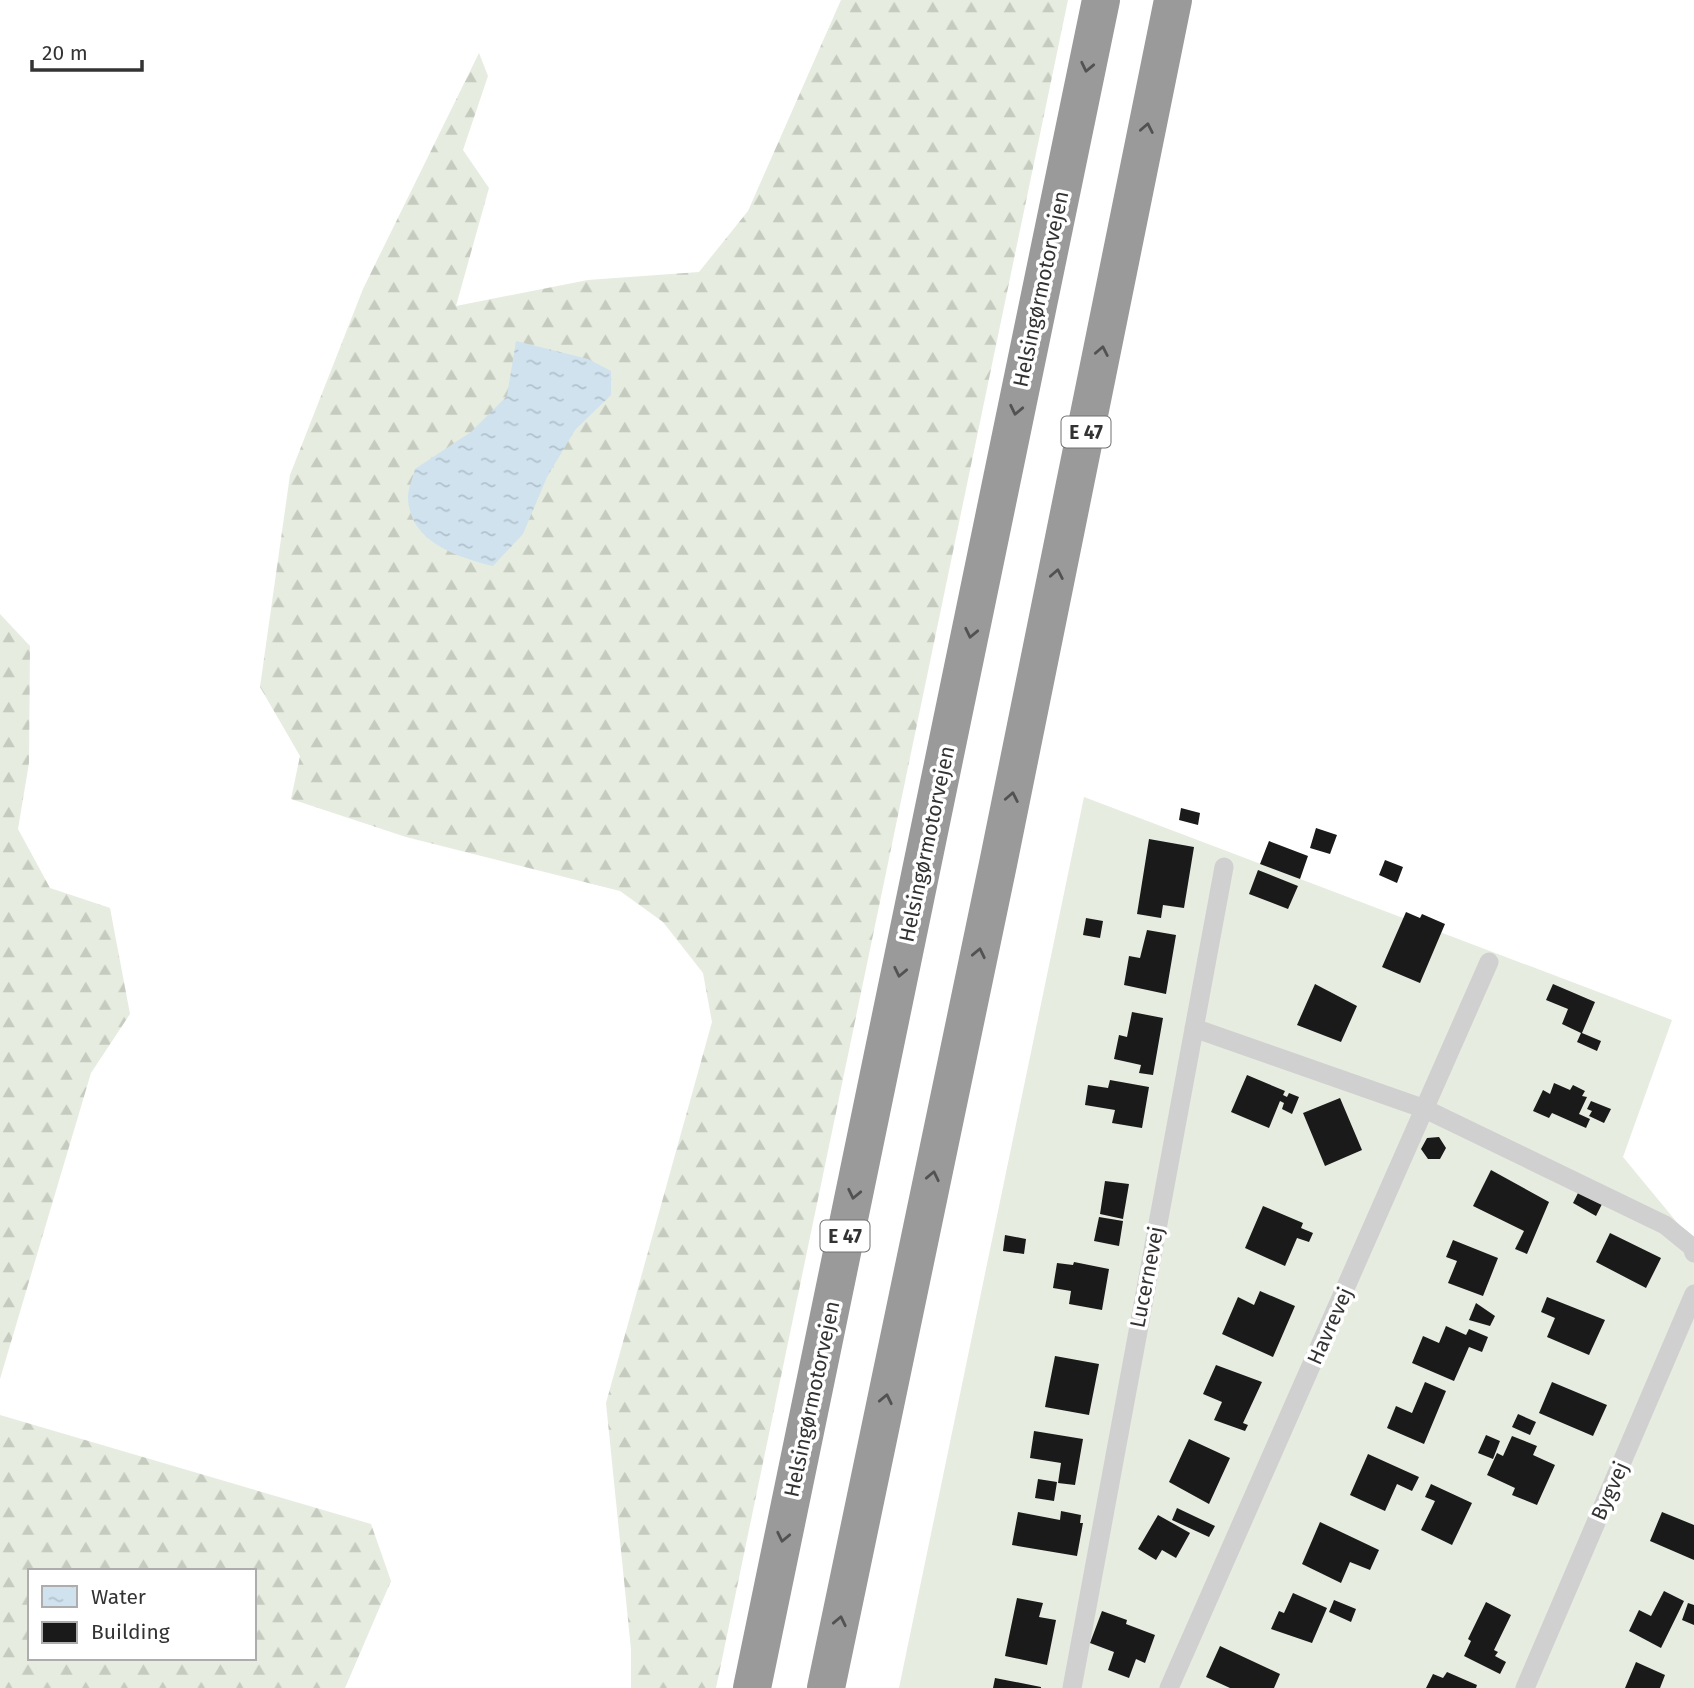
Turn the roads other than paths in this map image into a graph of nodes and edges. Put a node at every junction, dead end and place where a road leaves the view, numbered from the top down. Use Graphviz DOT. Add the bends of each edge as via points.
graph roads {
  1 [pos="1101,0"];
  2 [pos="1173,0"];
  3 [pos="1224,867"];
  4 [pos="1489,962"];
  5 [pos="1194,1028"];
  6 [pos="1425,1109"];
  7 [pos="1694,1253"];
  8 [pos="1694,1294"];
  9 [pos="752,1688"];
  10 [pos="826,1688"];
  11 [pos="1072,1688"];
  12 [pos="1169,1688"];
  13 [pos="1525,1688"];
  1 -- 9 [label="highway, Helsingørmotorvejen / E 47, one-way"];
  10 -- 2 [label="highway, E 47, one-way"];
  3 -- 5 [label="lane, Lucernevej"];
  4 -- 6 [label="lane, Havrevej"];
  5 -- 6 [label="lane"];
  5 -- 11 [label="lane, Lucernevej"];
  6 -- 7 [label="lane" via="1665,1225"];
  6 -- 12 [label="lane, Havrevej"];
  8 -- 13 [label="lane, Bygvej"];
}
